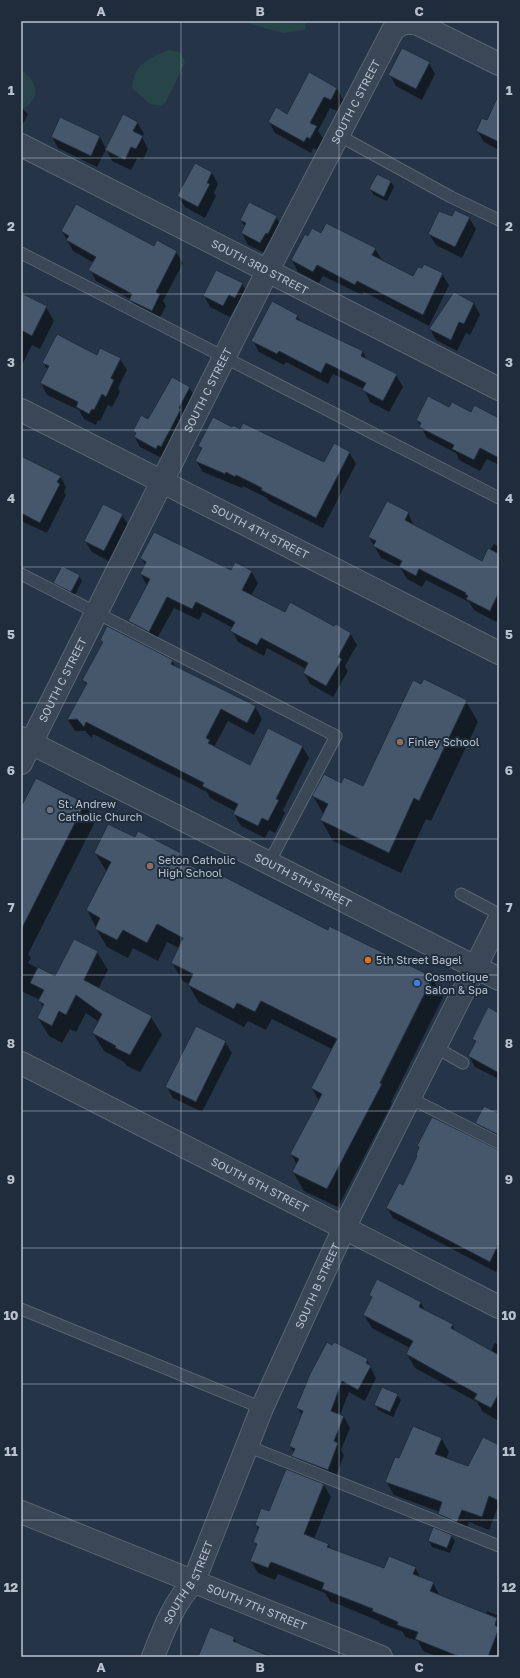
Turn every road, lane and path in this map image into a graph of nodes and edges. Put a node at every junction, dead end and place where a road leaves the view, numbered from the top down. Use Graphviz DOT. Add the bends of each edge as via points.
graph roads {
  1 [pos="499,64"];
  2 [pos="338,135"];
  3 [pos="21,145"];
  4 [pos="499,220"];
  5 [pos="21,253"];
  6 [pos="268,270"];
  7 [pos="225,357"];
  8 [pos="499,389"];
  9 [pos="21,410"];
  10 [pos="163,480"];
  11 [pos="499,498"];
  12 [pos="21,574"];
  13 [pos="97,612"];
  14 [pos="499,653"];
  15 [pos="26,740"];
  16 [pos="21,763"];
  17 [pos="269,862"];
  18 [pos="461,894"];
  19 [pos="499,914"];
  20 [pos="499,920"];
  21 [pos="476,967"];
  22 [pos="499,979"];
  23 [pos="435,1048"];
  24 [pos="21,1063"];
  25 [pos="463,1063"];
  26 [pos="410,1098"];
  27 [pos="499,1143"];
  28 [pos="344,1228"];
  29 [pos="499,1307"];
  30 [pos="21,1309"];
  31 [pos="262,1408"];
  32 [pos="247,1446"];
  33 [pos="21,1512"];
  34 [pos="499,1546"];
  35 [pos="194,1581"];
  36 [pos="153,1657"];
  37 [pos="381,1657"];
  1 -- 2 [label="street, SOUTH C STREET" via="416,23 403,23 393,30"];
  2 -- 4 [label="lane" via="451,197"];
  2 -- 6 [label="street, SOUTH C STREET"];
  3 -- 6 [label="street, SOUTH 3RD STREET"];
  5 -- 7 [label="lane"];
  6 -- 7 [label="street, SOUTH C STREET"];
  6 -- 8 [label="street, SOUTH 3RD STREET"];
  7 -- 10 [label="street, SOUTH C STREET"];
  7 -- 11 [label="lane"];
  9 -- 10 [label="street, SOUTH 4TH STREET"];
  10 -- 13 [label="street, SOUTH C STREET"];
  10 -- 14 [label="street, SOUTH 4TH STREET"];
  12 -- 13 [label="lane"];
  13 -- 15 [label="street, SOUTH C STREET"];
  13 -- 17 [label="lane" via="336,736"];
  15 -- 16 [label="street, SOUTH C STREET"];
  15 -- 17 [label="street, SOUTH 5TH STREET"];
  17 -- 21 [label="street, SOUTH 5TH STREET"];
  18 -- 19 [label="lane"];
  20 -- 21 [label="street, SOUTH B STREET"];
  21 -- 22 [label="street, SOUTH 5TH STREET"];
  21 -- 23 [label="street, SOUTH B STREET"];
  23 -- 25 [label="lane"];
  23 -- 26 [label="street, SOUTH B STREET"];
  24 -- 28 [label="street, SOUTH 6TH STREET"];
  26 -- 27 [label="lane"];
  26 -- 28 [label="street, SOUTH B STREET"];
  28 -- 29 [label="street, SOUTH 6TH STREET"];
  28 -- 31 [label="street, SOUTH B STREET"];
  30 -- 31 [label="lane"];
  31 -- 32 [label="street, SOUTH B STREET"];
  32 -- 34 [label="lane"];
  32 -- 35 [label="street, SOUTH B STREET"];
  33 -- 35 [label="street, SOUTH 7TH STREET"];
  35 -- 36 [label="street, SOUTH B STREET" via="169,1616"];
  35 -- 37 [label="street, SOUTH 7TH STREET"];
}
